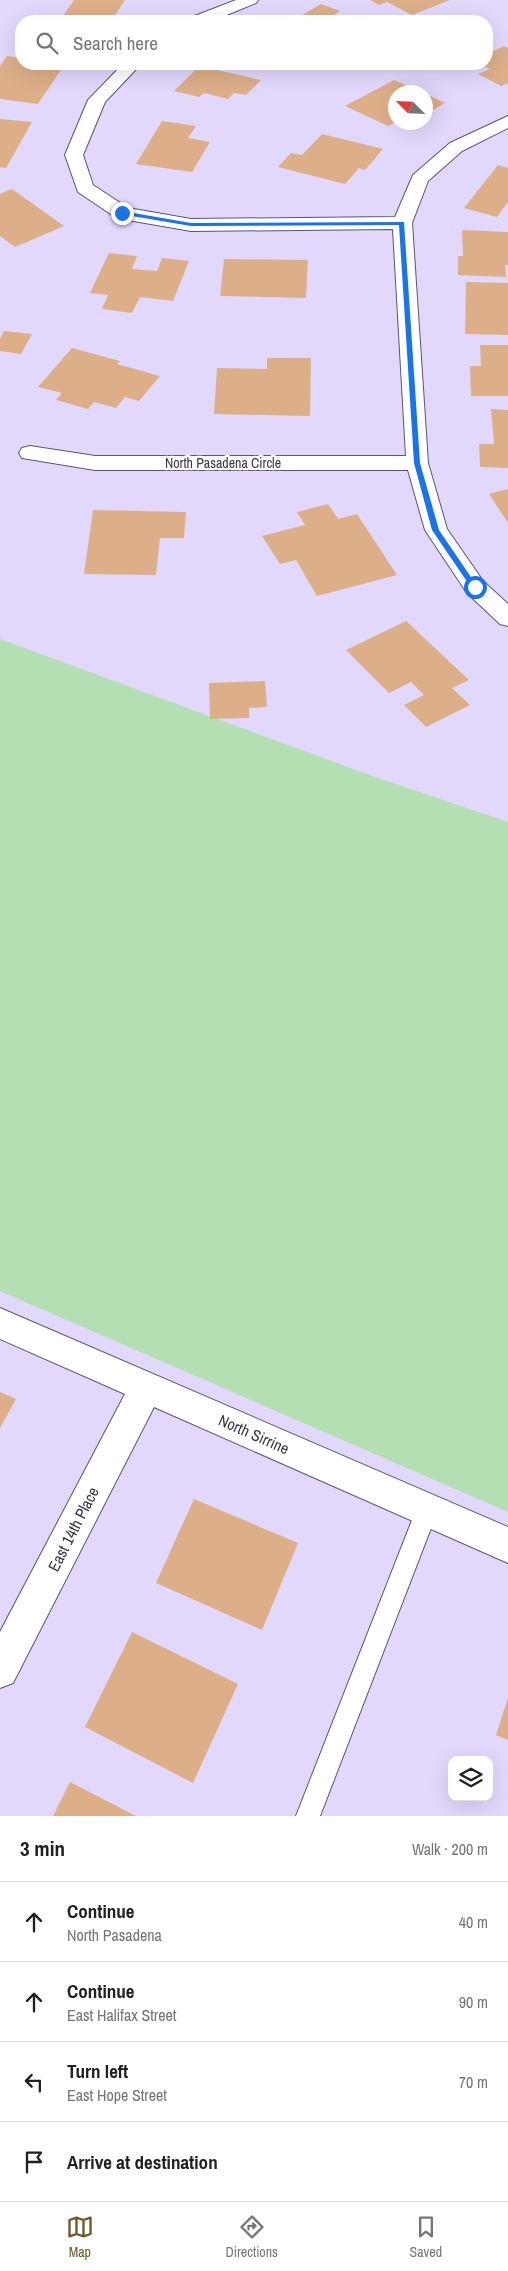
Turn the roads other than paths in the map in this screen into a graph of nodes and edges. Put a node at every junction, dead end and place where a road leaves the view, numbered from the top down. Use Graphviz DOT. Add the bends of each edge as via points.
graph roads {
  1 [pos="243,1"];
  2 [pos="212,15"];
  3 [pos="126,70"];
  4 [pos="508,121"];
  5 [pos="402,223"];
  6 [pos="30,453"];
  7 [pos="417,463"];
  8 [pos="508,618"];
  9 [pos="0,1322"];
  10 [pos="146,1388"];
  11 [pos="428,1510"];
  12 [pos="508,1545"];
  13 [pos="0,1670"];
  14 [pos="308,1816"];
  1 -- 2 [label="street"];
  3 -- 5 [label="street" via="97,100 74,155 85,188 122,213 191,224"];
  4 -- 5 [label="street" via="456,147 420,179"];
  5 -- 7 [label="street"];
  6 -- 7 [label="street, North Pasadena Circle" via="95,463"];
  7 -- 8 [label="street" via="436,530 475,587"];
  9 -- 10 [label="street, North Sirrine"];
  10 -- 11 [label="street, North Sirrine"];
  10 -- 13 [label="street, East 14th Place"];
  11 -- 12 [label="street, North Sirrine"];
  11 -- 14 [label="lane"];
}
